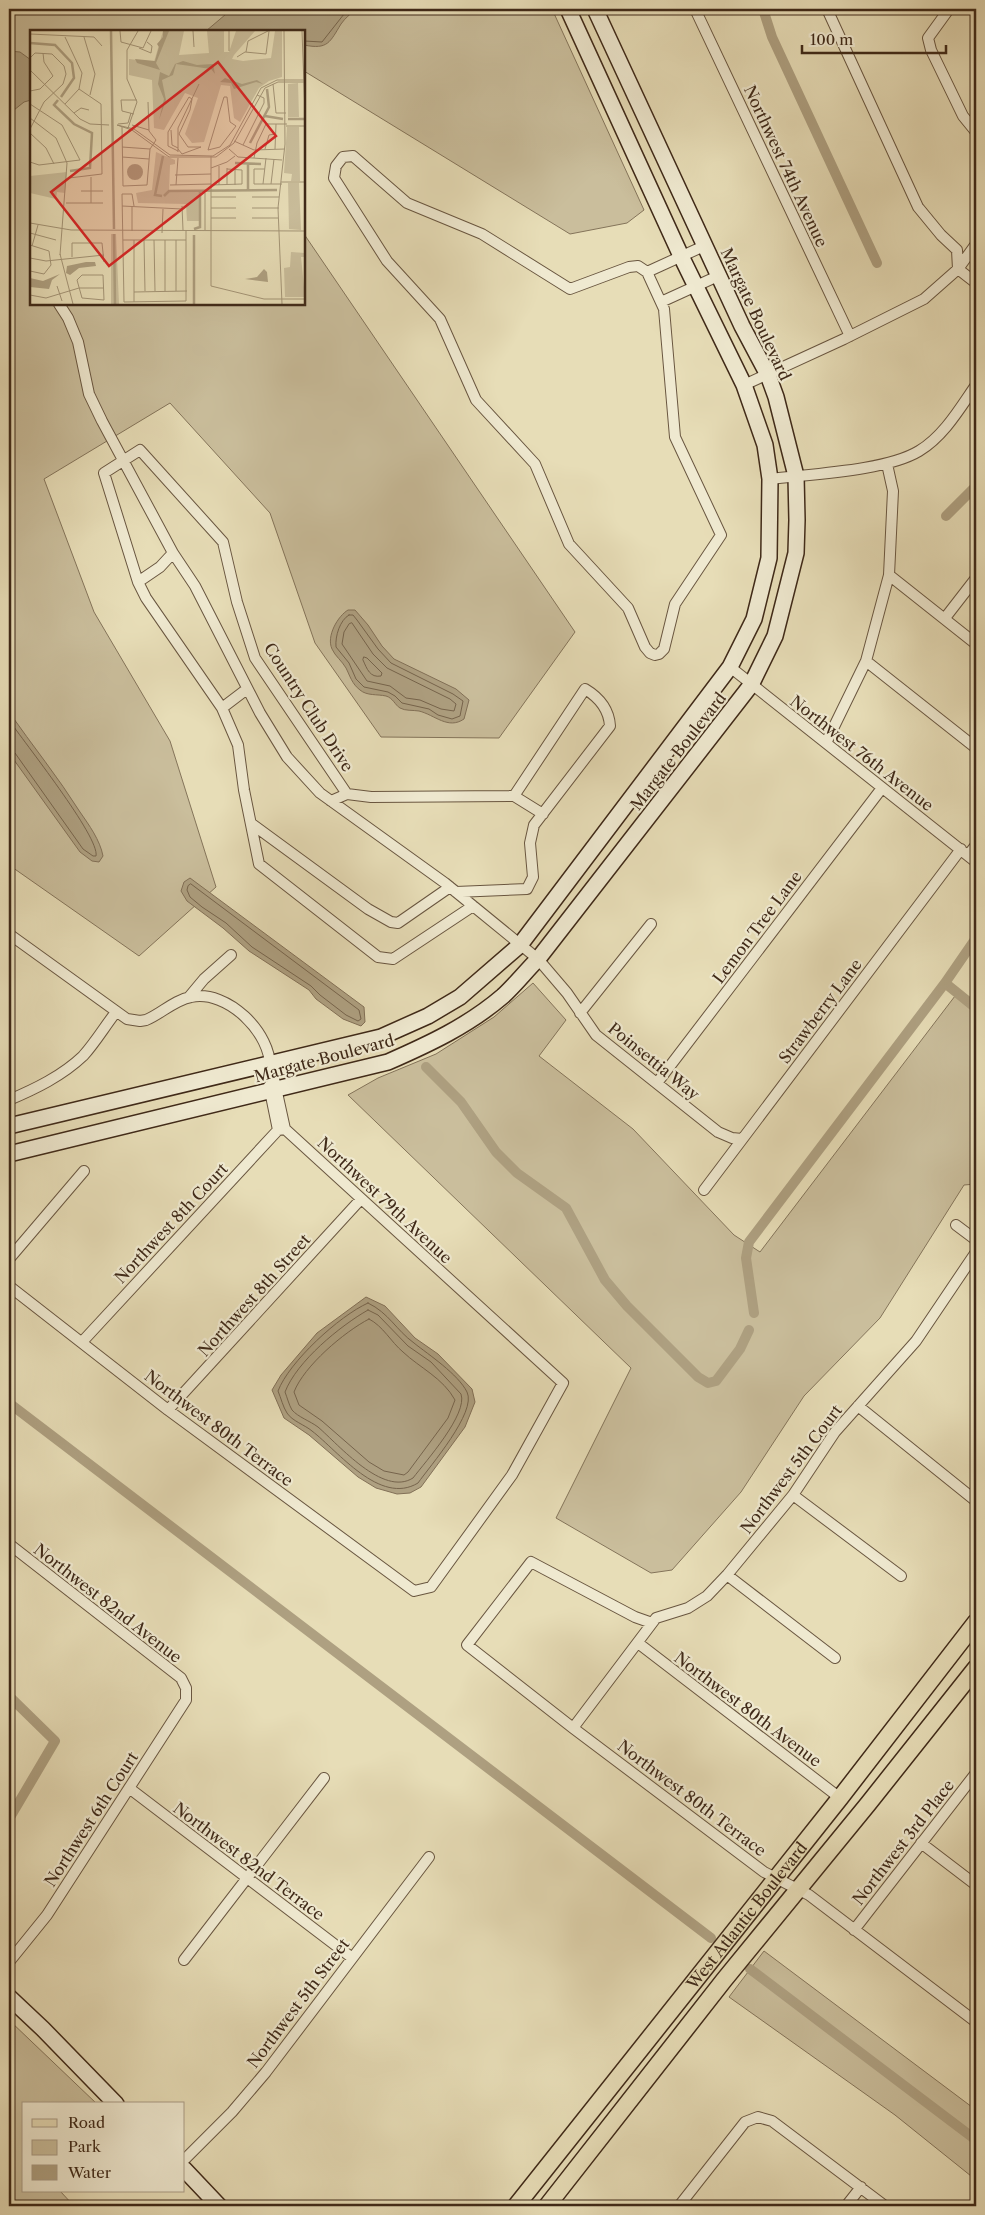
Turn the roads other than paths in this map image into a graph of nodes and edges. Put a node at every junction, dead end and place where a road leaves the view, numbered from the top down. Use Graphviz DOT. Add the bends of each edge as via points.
graph roads {
  1 [pos="568,9"];
  2 [pos="595,9"];
  3 [pos="695,9"];
  4 [pos="827,9"];
  5 [pos="949,9"];
  6 [pos="976,132"];
  7 [pos="976,244"];
  8 [pos="704,246"];
  9 [pos="682,256"];
  10 [pos="958,269"];
  11 [pos="647,272"];
  12 [pos="718,276"];
  13 [pos="976,284"];
  14 [pos="695,286"];
  15 [pos="661,302"];
  16 [pos="60,305"];
  17 [pos="850,336"];
  18 [pos="768,375"];
  19 [pos="744,385"];
  20 [pos="976,385"];
  21 [pos="123,460"];
  22 [pos="887,464"];
  23 [pos="796,476"];
  24 [pos="770,479"];
  25 [pos="173,553"];
  26 [pos="889,575"];
  27 [pos="976,578"];
  28 [pos="138,582"];
  29 [pos="945,618"];
  30 [pos="976,644"];
  31 [pos="866,661"];
  32 [pos="730,667"];
  33 [pos="752,685"];
  34 [pos="247,689"];
  35 [pos="222,708"];
  36 [pos="826,743"];
  37 [pos="976,748"];
  38 [pos="882,788"];
  39 [pos="347,794"];
  40 [pos="514,796"];
  41 [pos="331,801"];
  42 [pos="543,814"];
  43 [pos="252,824"];
  44 [pos="976,845"];
  45 [pos="968,856"];
  46 [pos="453,890"];
  47 [pos="473,906"];
  48 [pos="651,924"];
  49 [pos="9,934"];
  50 [pos="520,945"];
  51 [pos="231,955"];
  52 [pos="538,959"];
  53 [pos="189,997"];
  54 [pos="116,1012"];
  55 [pos="580,1014"];
  56 [pos="270,1065"];
  57 [pos="657,1083"];
  58 [pos="273,1090"];
  59 [pos="9,1100"];
  60 [pos="9,1126"];
  61 [pos="281,1129"];
  62 [pos="742,1139"];
  63 [pos="9,1154"];
  64 [pos="84,1171"];
  65 [pos="704,1190"];
  66 [pos="361,1199"];
  67 [pos="956,1225"];
  68 [pos="976,1240"];
  69 [pos="976,1252"];
  70 [pos="9,1259"];
  71 [pos="9,1286"];
  72 [pos="82,1342"];
  73 [pos="858,1406"];
  74 [pos="168,1410"];
  75 [pos="793,1495"];
  76 [pos="976,1501"];
  77 [pos="9,1544"];
  78 [pos="727,1575"];
  79 [pos="901,1576"];
  80 [pos="414,1591"];
  81 [pos="976,1622"];
  82 [pos="652,1623"];
  83 [pos="638,1643"];
  84 [pos="835,1658"];
  85 [pos="976,1668"];
  86 [pos="186,1688"];
  87 [pos="573,1728"];
  88 [pos="976,1773"];
  89 [pos="324,1778"];
  90 [pos="129,1788"];
  91 [pos="840,1798"];
  92 [pos="921,1843"];
  93 [pos="428,1857"];
  94 [pos="246,1878"];
  95 [pos="775,1879"];
  96 [pos="976,1885"];
  97 [pos="798,1890"];
  98 [pos="854,1930"];
  99 [pos="351,1957"];
  100 [pos="184,1960"];
  101 [pos="9,1962"];
  102 [pos="9,1997"];
  103 [pos="976,2022"];
  104 [pos="114,2102"];
  105 [pos="185,2159"];
  106 [pos="185,2170"];
  107 [pos="861,2187"];
  108 [pos="219,2205"];
  109 [pos="516,2206"];
  110 [pos="547,2206"];
  111 [pos="678,2206"];
  112 [pos="846,2206"];
  113 [pos="885,2206"];
  1 -- 9 [label="street, Margate Boulevard"];
  2 -- 8 [label="street, Margate Boulevard"];
  3 -- 17 [label="street, Northwest 74th Avenue"];
  4 -- 10 [label="street" via="918,206 941,236 957,250"];
  5 -- 6 [label="street" via="928,38 963,116"];
  7 -- 10 [label="street"];
  8 -- 9 [label="street"];
  8 -- 12 [label="street, Margate Boulevard"];
  9 -- 11 [label="street"];
  9 -- 14 [label="street, Margate Boulevard"];
  10 -- 13 [label="street"];
  10 -- 17 [label="street" via="924,299"];
  11 -- 15 [label="street"];
  11 -- 15 [label="street" via="638,266 629,267 570,289 482,234 407,203 353,156 342,158 336,166 334,178 388,261 440,319 476,400 535,464 569,544 628,608 645,647 654,655 664,649 676,604 721,535 675,437"];
  12 -- 14 [label="street"];
  12 -- 18 [label="street, Margate Boulevard"];
  14 -- 15 [label="street"];
  14 -- 19 [label="street, Margate Boulevard"];
  16 -- 21 [label="street" via="78,342 89,394"];
  17 -- 18 [label="street"];
  18 -- 19 [label="street"];
  18 -- 23 [label="street, Margate Boulevard"];
  19 -- 24 [label="street, Margate Boulevard" via="765,445"];
  20 -- 22 [label="street" via="944,429 919,451"];
  21 -- 25 [label="street"];
  21 -- 28 [label="street, Country Club Drive" via="104,473"];
  21 -- 39 [label="street, Country Club Drive" via="140,450 224,542 237,602 255,658"];
  22 -- 23 [label="street"];
  22 -- 26 [label="street" via="893,491"];
  23 -- 24 [label="street"];
  23 -- 33 [label="street, Margate Boulevard" via="796,553 775,636"];
  24 -- 32 [label="street, Margate Boulevard" via="770,558 754,619"];
  25 -- 28 [label="street"];
  25 -- 34 [label="street" via="195,586"];
  26 -- 29 [label="street"];
  26 -- 31 [label="street"];
  27 -- 29 [label="street"];
  28 -- 35 [label="street, Country Club Drive"];
  29 -- 30 [label="street"];
  31 -- 36 [label="street"];
  31 -- 37 [label="street"];
  32 -- 33 [label="street, Northwest 76th Avenue"];
  32 -- 50 [label="street, Margate Boulevard"];
  33 -- 36 [label="street, Northwest 76th Avenue"];
  33 -- 52 [label="street, Margate Boulevard"];
  34 -- 35 [label="street"];
  34 -- 41 [label="street" via="287,757"];
  35 -- 43 [label="street, Country Club Drive" via="238,745"];
  36 -- 38 [label="street, Northwest 76th Avenue"];
  38 -- 45 [label="street, Northwest 76th Avenue"];
  38 -- 57 [label="street, Lemon Tree Lane"];
  39 -- 40 [label="street, Country Club Drive" via="372,797"];
  39 -- 41 [label="street, Country Club Drive"];
  40 -- 42 [label="street"];
  40 -- 42 [label="street" via="586,690 595,695 609,714 610,726"];
  41 -- 46 [label="street"];
  42 -- 46 [label="street" via="534,825 530,843 533,877 527,889"];
  43 -- 46 [label="street" via="368,909 391,922 398,923"];
  43 -- 47 [label="street, Country Club Drive" via="260,864 378,957 393,959"];
  44 -- 45 [label="street"];
  45 -- 62 [label="street, Strawberry Lane"];
  46 -- 47 [label="street"];
  47 -- 50 [label="street"];
  48 -- 55 [label="street"];
  49 -- 54 [label="street"];
  50 -- 52 [label="street, Poinsettia Way"];
  50 -- 56 [label="street, Margate Boulevard" via="460,997 428,1016 381,1037"];
  51 -- 53 [label="street"];
  52 -- 55 [label="street, Poinsettia Way"];
  52 -- 58 [label="street, Margate Boulevard" via="504,995 472,1020 438,1040 388,1062"];
  53 -- 54 [label="street" via="140,1022"];
  53 -- 56 [label="street" via="209,997 250,1020 261,1034 270,1056"];
  54 -- 59 [label="street" via="84,1055 36,1088"];
  55 -- 57 [label="street, Poinsettia Way" via="596,1035"];
  56 -- 58 [label="street"];
  56 -- 60 [label="street, Margate Boulevard"];
  57 -- 62 [label="street, Poinsettia Way" via="718,1132"];
  58 -- 61 [label="street"];
  58 -- 63 [label="street, Margate Boulevard"];
  61 -- 66 [label="street, Northwest 79th Avenue"];
  61 -- 72 [label="street, Northwest 8th Court"];
  62 -- 65 [label="street, Strawberry Lane"];
  64 -- 70 [label="street"];
  66 -- 74 [label="street, Northwest 8th Street"];
  66 -- 80 [label="street, Northwest 79th Avenue" via="562,1383 512,1475 431,1587"];
  67 -- 68 [label="street"];
  69 -- 73 [label="street, Northwest 5th Court" via="916,1341"];
  71 -- 72 [label="street, Northwest 80th Terrace"];
  72 -- 74 [label="street, Northwest 80th Terrace"];
  73 -- 75 [label="street, Northwest 5th Court" via="834,1432"];
  73 -- 76 [label="street"];
  74 -- 80 [label="street, Northwest 80th Terrace"];
  75 -- 78 [label="street, Northwest 5th Court"];
  75 -- 79 [label="street"];
  77 -- 86 [label="street, Northwest 82nd Avenue" via="180,1678"];
  78 -- 82 [label="street, Northwest 5th Court" via="688,1608 656,1618"];
  78 -- 84 [label="street"];
  81 -- 91 [label="main road, West Atlantic Boulevard"];
  82 -- 83 [label="street, Northwest 5th Court"];
  82 -- 87 [label="street, Northwest 80th Terrace" via="635,1618 531,1562 466,1644"];
  83 -- 87 [label="street, Northwest 5th Court"];
  83 -- 91 [label="street, Northwest 80th Avenue"];
  85 -- 97 [label="main road, West Atlantic Boulevard"];
  86 -- 90 [label="street, Northwest 6th Court" via="186,1700"];
  87 -- 95 [label="street, Northwest 80th Terrace"];
  88 -- 92 [label="street, Northwest 3rd Place"];
  89 -- 94 [label="street"];
  90 -- 94 [label="street, Northwest 82nd Terrace"];
  90 -- 101 [label="street, Northwest 6th Court" via="47,1914"];
  91 -- 95 [label="main road, West Atlantic Boulevard"];
  92 -- 96 [label="street"];
  92 -- 98 [label="street, Northwest 3rd Place"];
  93 -- 99 [label="street, Northwest 5th Street"];
  94 -- 99 [label="street, Northwest 82nd Terrace"];
  94 -- 100 [label="street"];
  95 -- 97 [label="street, Northwest 80th Terrace"];
  95 -- 109 [label="main road, West Atlantic Boulevard"];
  97 -- 98 [label="street, Northwest 80th Terrace"];
  97 -- 110 [label="main road, West Atlantic Boulevard"];
  98 -- 103 [label="street, Northwest 80th Terrace"];
  99 -- 105 [label="street, Northwest 5th Street" via="266,2072"];
  102 -- 104 [label="street"];
  106 -- 108 [label="street"];
  107 -- 111 [label="street" via="772,2121 758,2117 745,2122"];
  107 -- 112 [label="street"];
  107 -- 113 [label="street"];
}
